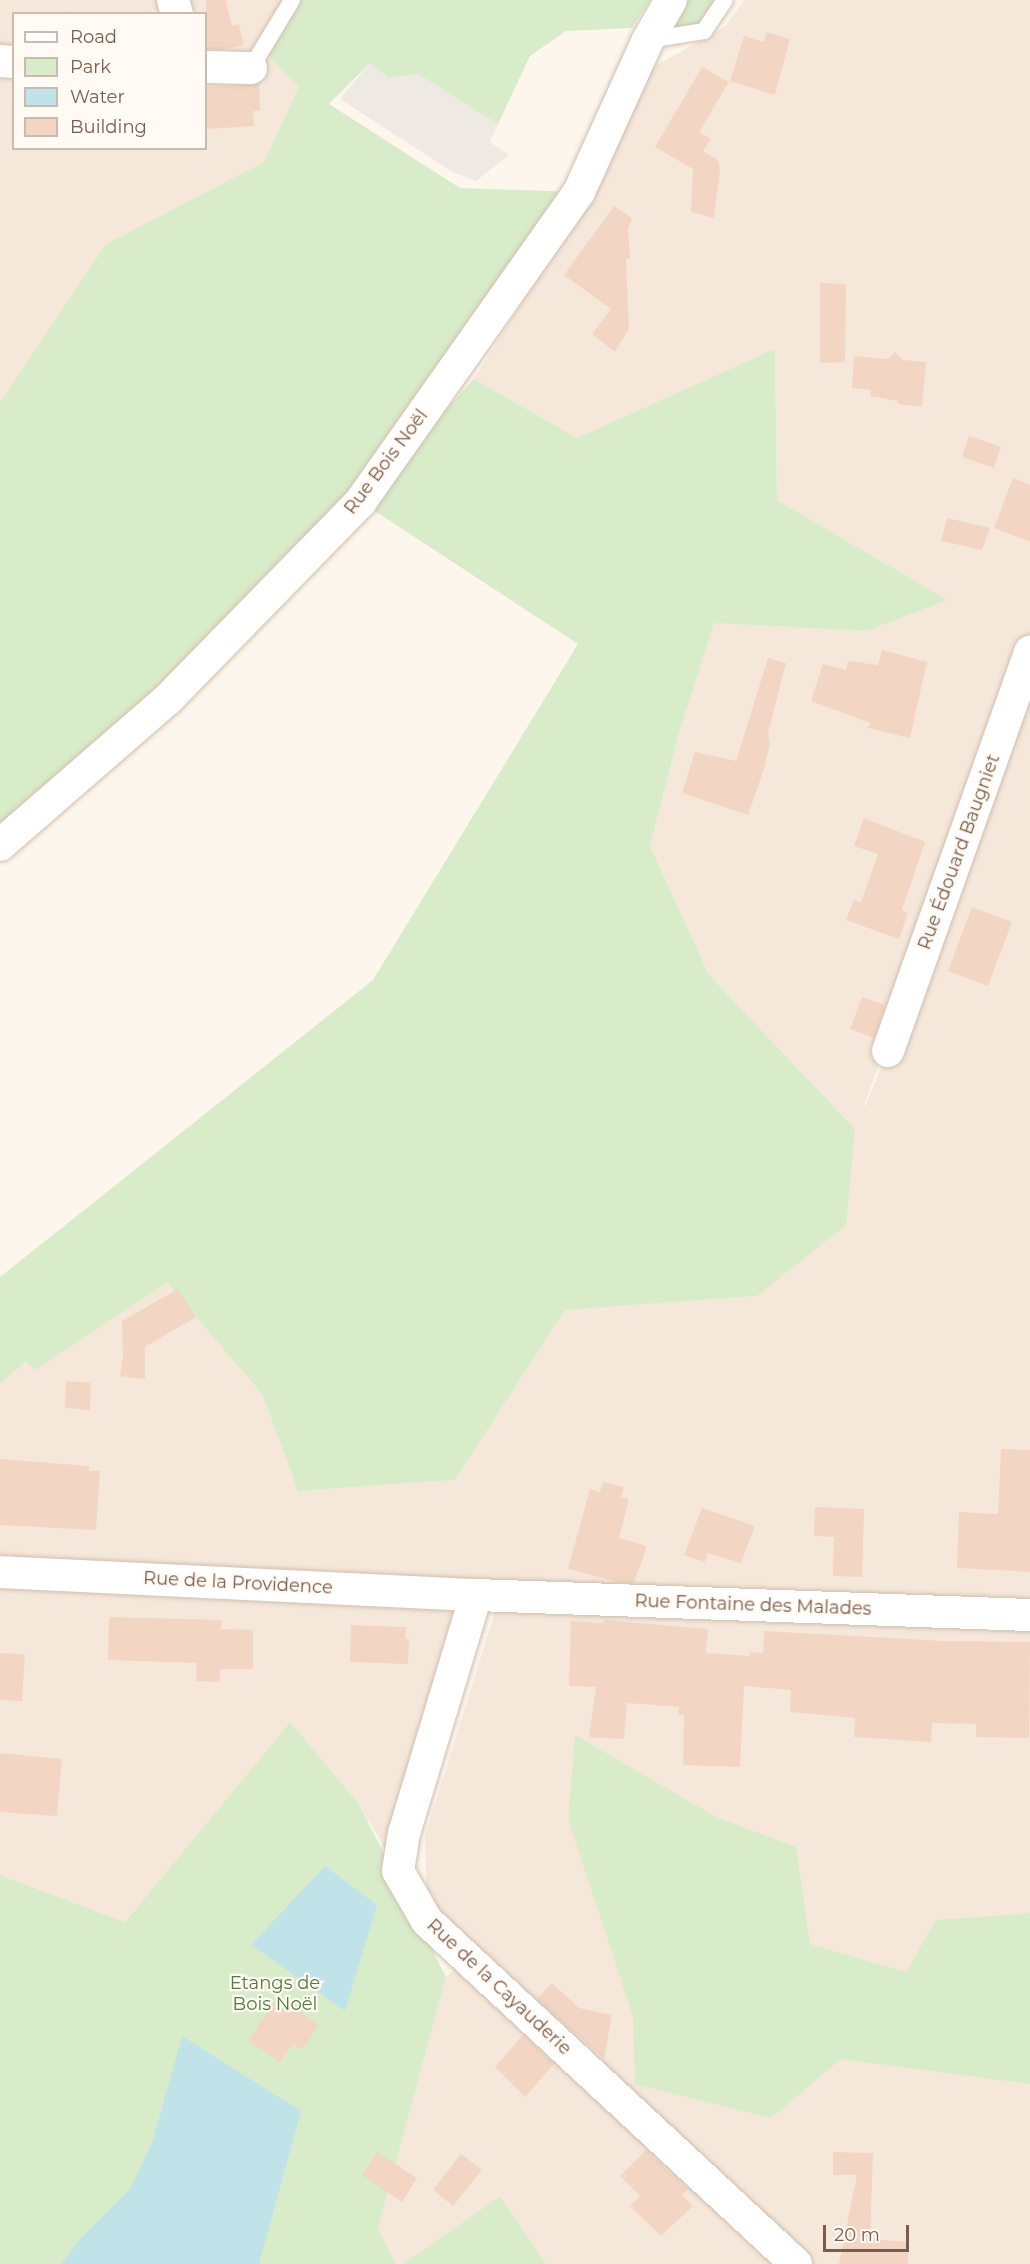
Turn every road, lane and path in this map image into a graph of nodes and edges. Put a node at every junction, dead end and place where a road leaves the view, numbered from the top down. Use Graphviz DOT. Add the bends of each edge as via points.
graph roads {
  1 [pos="292,0"];
  2 [pos="671,0"];
  3 [pos="725,0"];
  4 [pos="648,40"];
  5 [pos="207,67"];
  6 [pos="250,68"];
  7 [pos="1030,652"];
  8 [pos="0,845"];
  9 [pos="888,1051"];
  10 [pos="0,1572"];
  11 [pos="476,1595"];
  12 [pos="1030,1616"];
  13 [pos="796,2264"];
  1 -- 6 [label="lane"];
  2 -- 4 [label="street, Rue Bois Noël"];
  3 -- 4 [label="lane" via="704,31"];
  4 -- 8 [label="street, Rue Bois Noël" via="579,192 361,501 168,699"];
  5 -- 6 [label="street"];
  7 -- 9 [label="street, Rue Édouard Baugniet"];
  10 -- 11 [label="street, Rue de la Providence"];
  11 -- 12 [label="street, Rue Fontaine des Malades"];
  11 -- 13 [label="street, Rue de la Cayauderie" via="404,1833 398,1871 427,1921"];
}
